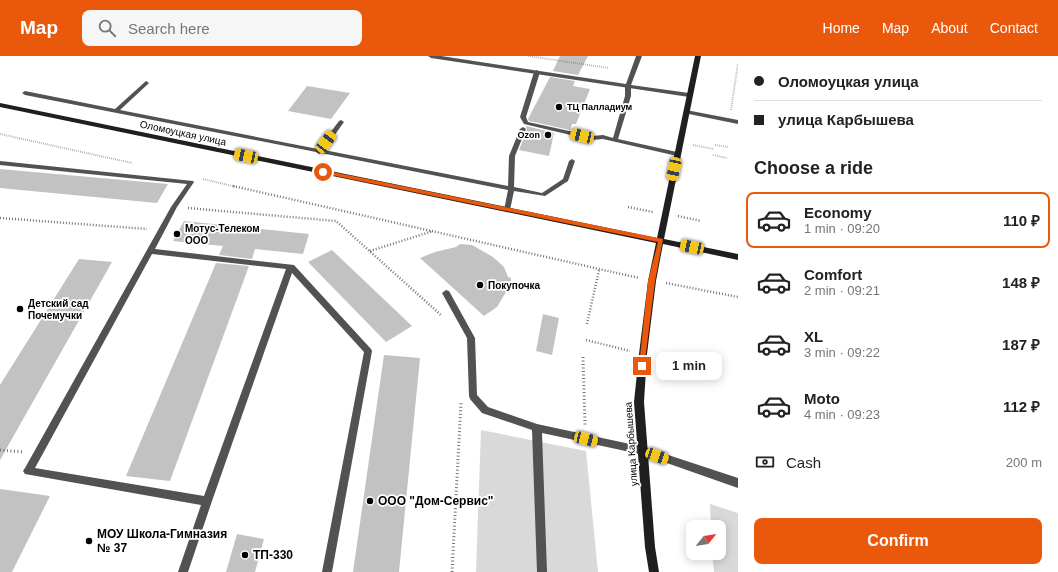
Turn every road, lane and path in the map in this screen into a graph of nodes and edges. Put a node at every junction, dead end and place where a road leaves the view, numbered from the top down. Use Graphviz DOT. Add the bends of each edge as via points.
graph roads {
  1 [pos="431,56"];
  2 [pos="528,56"];
  3 [pos="639,56"];
  4 [pos="698,56"];
  5 [pos="738,63"];
  6 [pos="609,68"];
  7 [pos="537,72"];
  8 [pos="146,84"];
  9 [pos="628,86"];
  10 [pos="25,93"];
  11 [pos="689,95"];
  12 [pos="0,105"];
  13 [pos="116,111"];
  14 [pos="686,112"];
  15 [pos="730,120"];
  16 [pos="342,122"];
  17 [pos="738,122"];
  18 [pos="523,129"];
  19 [pos="0,134"];
  20 [pos="615,140"];
  21 [pos="680,142"];
  22 [pos="715,145"];
  23 [pos="728,147"];
  24 [pos="714,150"];
  25 [pos="319,152"];
  26 [pos="677,154"];
  27 [pos="713,155"];
  28 [pos="727,158"];
  29 [pos="572,160"];
  30 [pos="0,163"];
  31 [pos="139,165"];
  32 [pos="201,179"];
  33 [pos="511,189"];
  34 [pos="174,207"];
  35 [pos="628,207"];
  36 [pos="640,209"];
  37 [pos="507,210"];
  38 [pos="0,218"];
  39 [pos="162,230"];
  40 [pos="433,231"];
  41 [pos="661,240"];
  42 [pos="370,251"];
  43 [pos="150,252"];
  44 [pos="738,257"];
  45 [pos="291,267"];
  46 [pos="599,270"];
  47 [pos="652,281"];
  48 [pos="446,292"];
  49 [pos="738,297"];
  50 [pos="447,319"];
  51 [pos="587,324"];
  52 [pos="586,340"];
  53 [pos="643,354"];
  54 [pos="583,357"];
  55 [pos="461,398"];
  56 [pos="537,428"];
  57 [pos="586,439"];
  58 [pos="0,450"];
  59 [pos="644,451"];
  60 [pos="38,454"];
  61 [pos="738,483"];
  62 [pos="207,501"];
  63 [pos="183,572"];
  64 [pos="327,572"];
  65 [pos="452,572"];
  66 [pos="542,572"];
  67 [pos="654,572"];
  1 -- 7 [label="street"];
  2 -- 6 [label="path"];
  3 -- 9 [label="street"];
  4 -- 11 [label="street, улица Карбышева"];
  5 -- 15 [label="path"];
  7 -- 9 [label="street"];
  7 -- 20 [label="street" via="523,117 526,122 592,138"];
  8 -- 13 [label="street"];
  9 -- 11 [label="street"];
  9 -- 20 [label="street" via="628,96"];
  10 -- 13 [label="street"];
  11 -- 14 [label="street, улица Карбышева"];
  12 -- 37 [label="street, Оломоуцкая улица"];
  13 -- 25 [label="street"];
  14 -- 15 [label="street"];
  14 -- 21 [label="street, улица Карбышева"];
  15 -- 17 [label="street"];
  16 -- 25 [label="street"];
  18 -- 33 [label="street" via="512,156"];
  19 -- 31 [label="path"];
  20 -- 26 [label="street"];
  21 -- 24 [label="path"];
  21 -- 26 [label="street, улица Карбышева"];
  22 -- 23 [label="path"];
  25 -- 33 [label="street"];
  26 -- 41 [label="street, улица Карбышева"];
  27 -- 28 [label="path"];
  29 -- 33 [label="street" via="566,180 543,195"];
  30 -- 34 [label="street" via="191,182"];
  32 -- 40 [label="path"];
  33 -- 37 [label="street"];
  34 -- 39 [label="street"];
  34 -- 42 [label="path" via="336,221"];
  35 -- 36 [label="path"];
  37 -- 41 [label="street, Оломоуцкая улица"];
  38 -- 39 [label="path"];
  39 -- 43 [label="street"];
  40 -- 42 [label="path"];
  40 -- 46 [label="path"];
  41 -- 44 [label="street, Оломоуцкая улица"];
  41 -- 47 [label="street, улица Карбышева"];
  42 -- 50 [label="path"];
  43 -- 45 [label="street"];
  43 -- 60 [label="street"];
  45 -- 62 [label="street"];
  45 -- 64 [label="street" via="368,351"];
  46 -- 47 [label="path"];
  46 -- 51 [label="path"];
  47 -- 49 [label="path"];
  47 -- 53 [label="street, улица Карбышева"];
  48 -- 56 [label="street" via="470,338 473,396 485,410"];
  52 -- 53 [label="path"];
  53 -- 59 [label="street, улица Карбышева" via="639,402"];
  54 -- 57 [label="path"];
  55 -- 65 [label="path"];
  56 -- 57 [label="street"];
  56 -- 66 [label="street"];
  57 -- 59 [label="street"];
  58 -- 60 [label="path"];
  59 -- 61 [label="street"];
  59 -- 67 [label="street, улица Карбышева"];
  60 -- 62 [label="street" via="28,471"];
  62 -- 63 [label="street"];
}
